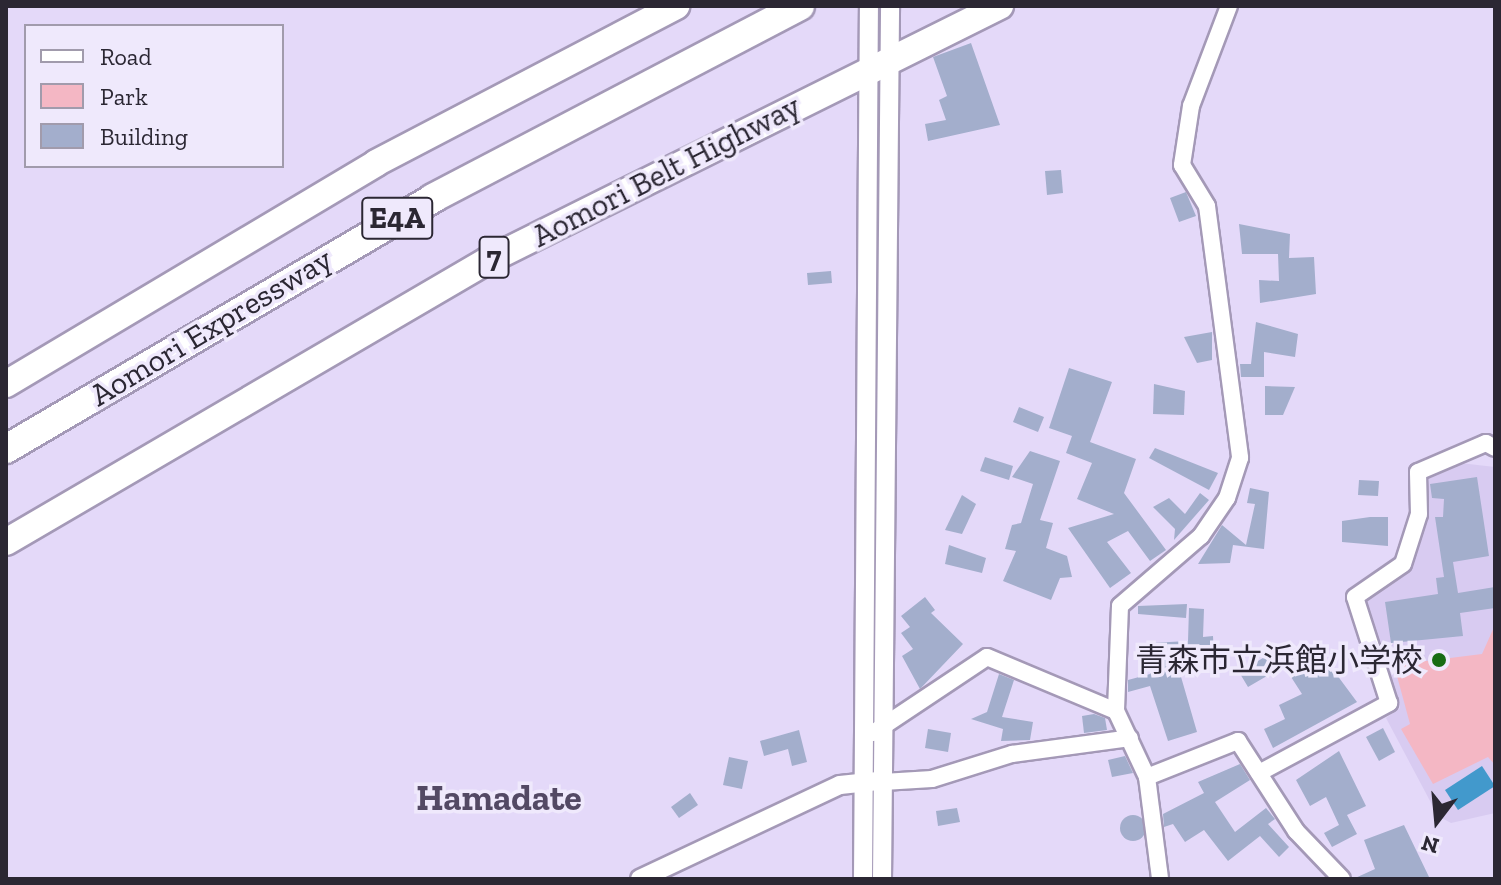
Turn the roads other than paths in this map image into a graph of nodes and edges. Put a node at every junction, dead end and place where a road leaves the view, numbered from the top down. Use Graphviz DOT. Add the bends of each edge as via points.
graph roads {
  1 [pos="676,6"];
  2 [pos="800,6"];
  3 [pos="869,6"];
  4 [pos="890,6"];
  5 [pos="1000,6"];
  6 [pos="1229,6"];
  7 [pos="880,61"];
  8 [pos="6,384"];
  9 [pos="1495,448"];
  10 [pos="6,449"];
  11 [pos="6,542"];
  12 [pos="1116,711"];
  13 [pos="883,728"];
  14 [pos="865,737"];
  15 [pos="1130,738"];
  16 [pos="1259,773"];
  17 [pos="1147,777"];
  18 [pos="874,781"];
  19 [pos="640,879"];
  20 [pos="863,879"];
  21 [pos="882,879"];
  22 [pos="1160,879"];
  23 [pos="1342,879"];
  1 -- 8 [label="highway" via="376,163"];
  2 -- 10 [label="highway, Aomori Expressway / E4A" via="433,198"];
  3 -- 7 [label="street"];
  4 -- 7 [label="street"];
  5 -- 7 [label="highway, Aomori Belt Highway / 7"];
  6 -- 12 [label="street" via="1191,106 1182,165 1207,206 1240,458 1227,498 1201,536 1120,606"];
  7 -- 11 [label="highway, Aomori Belt Highway / 7" via="487,261"];
  7 -- 13 [label="street"];
  7 -- 14 [label="street"];
  9 -- 16 [label="street" via="1486,443 1418,472 1419,514 1403,564 1355,597 1389,703"];
  12 -- 13 [label="street" via="987,657"];
  12 -- 15 [label="street"];
  13 -- 14 [label="street"];
  13 -- 18 [label="street"];
  14 -- 18 [label="street"];
  15 -- 17 [label="street"];
  15 -- 18 [label="street"];
  16 -- 17 [label="street" via="1238,741"];
  16 -- 23 [label="street" via="1296,831"];
  17 -- 22 [label="street"];
  18 -- 19 [label="street" via="840,785"];
  18 -- 20 [label="street"];
  18 -- 21 [label="street"];
}
